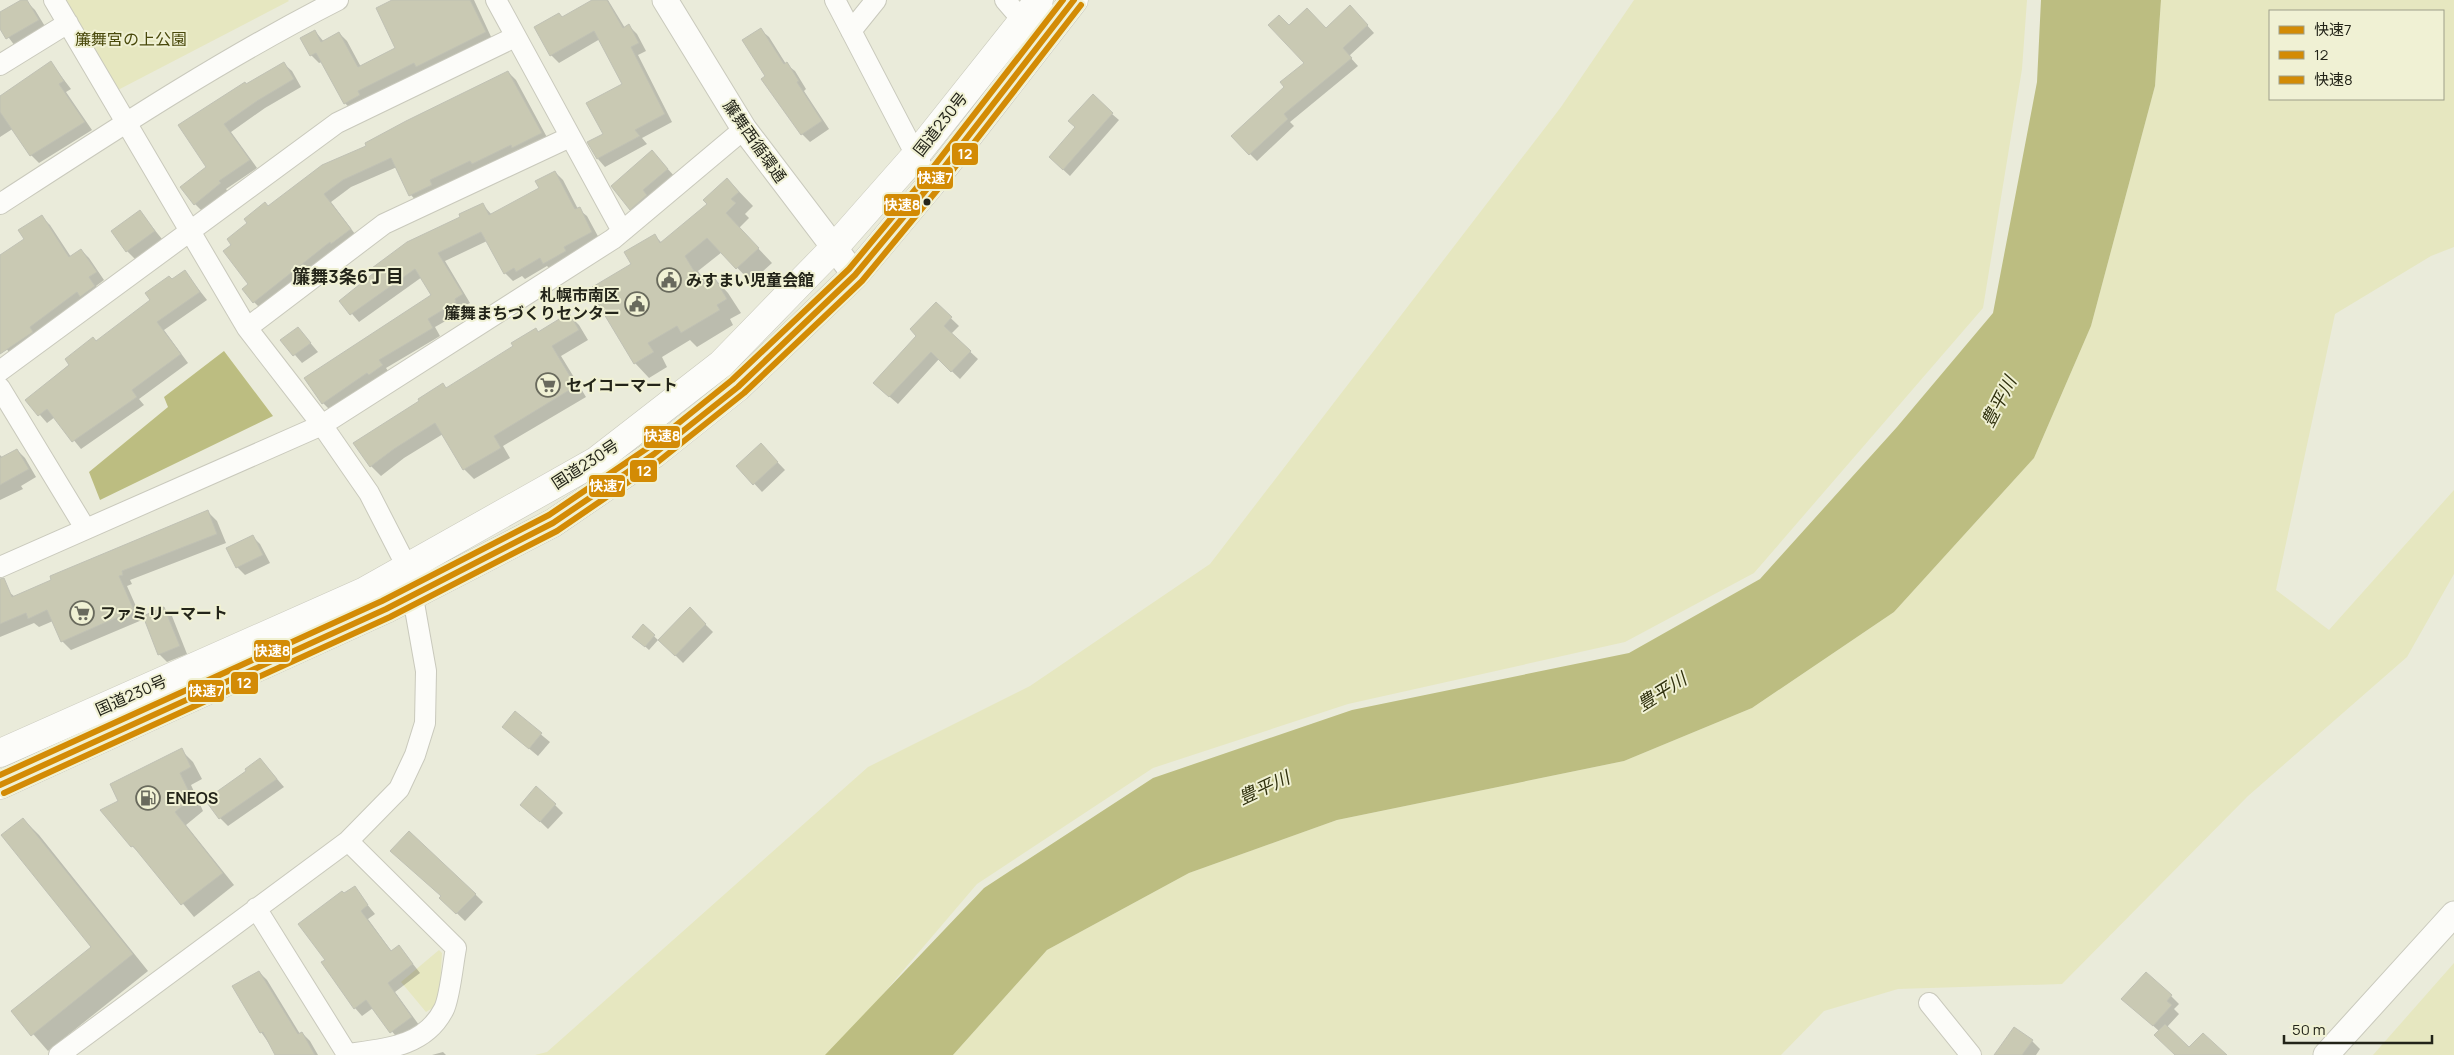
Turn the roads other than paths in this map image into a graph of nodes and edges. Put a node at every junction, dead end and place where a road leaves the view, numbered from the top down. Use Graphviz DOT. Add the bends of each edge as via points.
graph roads {
  1 [pos="54,0"];
  2 [pos="338,0"];
  3 [pos="496,0"];
  4 [pos="665,0"];
  5 [pos="835,0"];
  6 [pos="876,0"];
  7 [pos="1005,0"];
  8 [pos="1074,0"];
  9 [pos="1031,10"];
  10 [pos="68,23"];
  11 [pos="851,31"];
  12 [pos="515,37"];
  13 [pos="1041,42"];
  14 [pos="0,65"];
  15 [pos="127,121"];
  16 [pos="744,129"];
  17 [pos="570,137"];
  18 [pos="915,156"];
  19 [pos="931,184"];
  20 [pos="0,204"];
  21 [pos="622,231"];
  22 [pos="190,233"];
  23 [pos="834,249"];
  24 [pos="855,275"];
  25 [pos="247,328"];
  26 [pos="0,371"];
  27 [pos="0,388"];
  28 [pos="322,425"];
  29 [pos="85,528"];
  30 [pos="0,567"];
  31 [pos="408,568"];
  32 [pos="414,595"];
  33 [pos="1,748"];
  34 [pos="8,782"];
  35 [pos="348,841"];
  36 [pos="256,908"];
  37 [pos="2454,914"];
  38 [pos="1929,1003"];
  39 [pos="59,1055"];
  40 [pos="1971,1055"];
  41 [pos="2326,1055"];
  1 -- 10 [label="street"];
  2 -- 15 [label="street" via="238,53"];
  3 -- 12 [label="street"];
  4 -- 16 [label="street, 簾舞西循環通"];
  5 -- 11 [label="street"];
  6 -- 11 [label="street"];
  7 -- 9 [label="street"];
  8 -- 13 [label="highway, 国道230号"];
  9 -- 13 [label="street"];
  9 -- 18 [label="highway, 国道230号"];
  10 -- 14 [label="street"];
  10 -- 15 [label="street"];
  11 -- 18 [label="street"];
  12 -- 17 [label="street"];
  12 -- 22 [label="street" via="337,123"];
  13 -- 19 [label="highway, 国道230号"];
  15 -- 20 [label="street"];
  15 -- 22 [label="street"];
  16 -- 21 [label="street"];
  16 -- 23 [label="street, 簾舞西循環通"];
  17 -- 21 [label="street"];
  17 -- 25 [label="street" via="384,224"];
  18 -- 19 [label="street"];
  18 -- 23 [label="highway, 国道230号"];
  19 -- 24 [label="highway, 国道230号"];
  21 -- 28 [label="street"];
  22 -- 25 [label="street"];
  22 -- 26 [label="street"];
  23 -- 24 [label="street, 簾舞西循環通"];
  23 -- 31 [label="highway, 国道230号" via="721,364 596,461"];
  24 -- 32 [label="highway, 国道230号" via="738,386 654,454 553,523"];
  25 -- 28 [label="street"];
  27 -- 29 [label="street"];
  28 -- 29 [label="street"];
  28 -- 31 [label="street" via="369,493"];
  29 -- 30 [label="street"];
  31 -- 32 [label="street"];
  31 -- 33 [label="highway, 国道230号" via="365,591"];
  32 -- 34 [label="highway, 国道230号"];
  32 -- 35 [label="street" via="426,671 425,723 399,789"];
  33 -- 34 [label="street"];
  35 -- 36 [label="street"];
  35 -- 36 [label="street" via="456,948 445,1008 427,1032 396,1048 347,1054"];
  36 -- 39 [label="street"];
  37 -- 41 [label="street"];
  38 -- 40 [label="street"];
}
